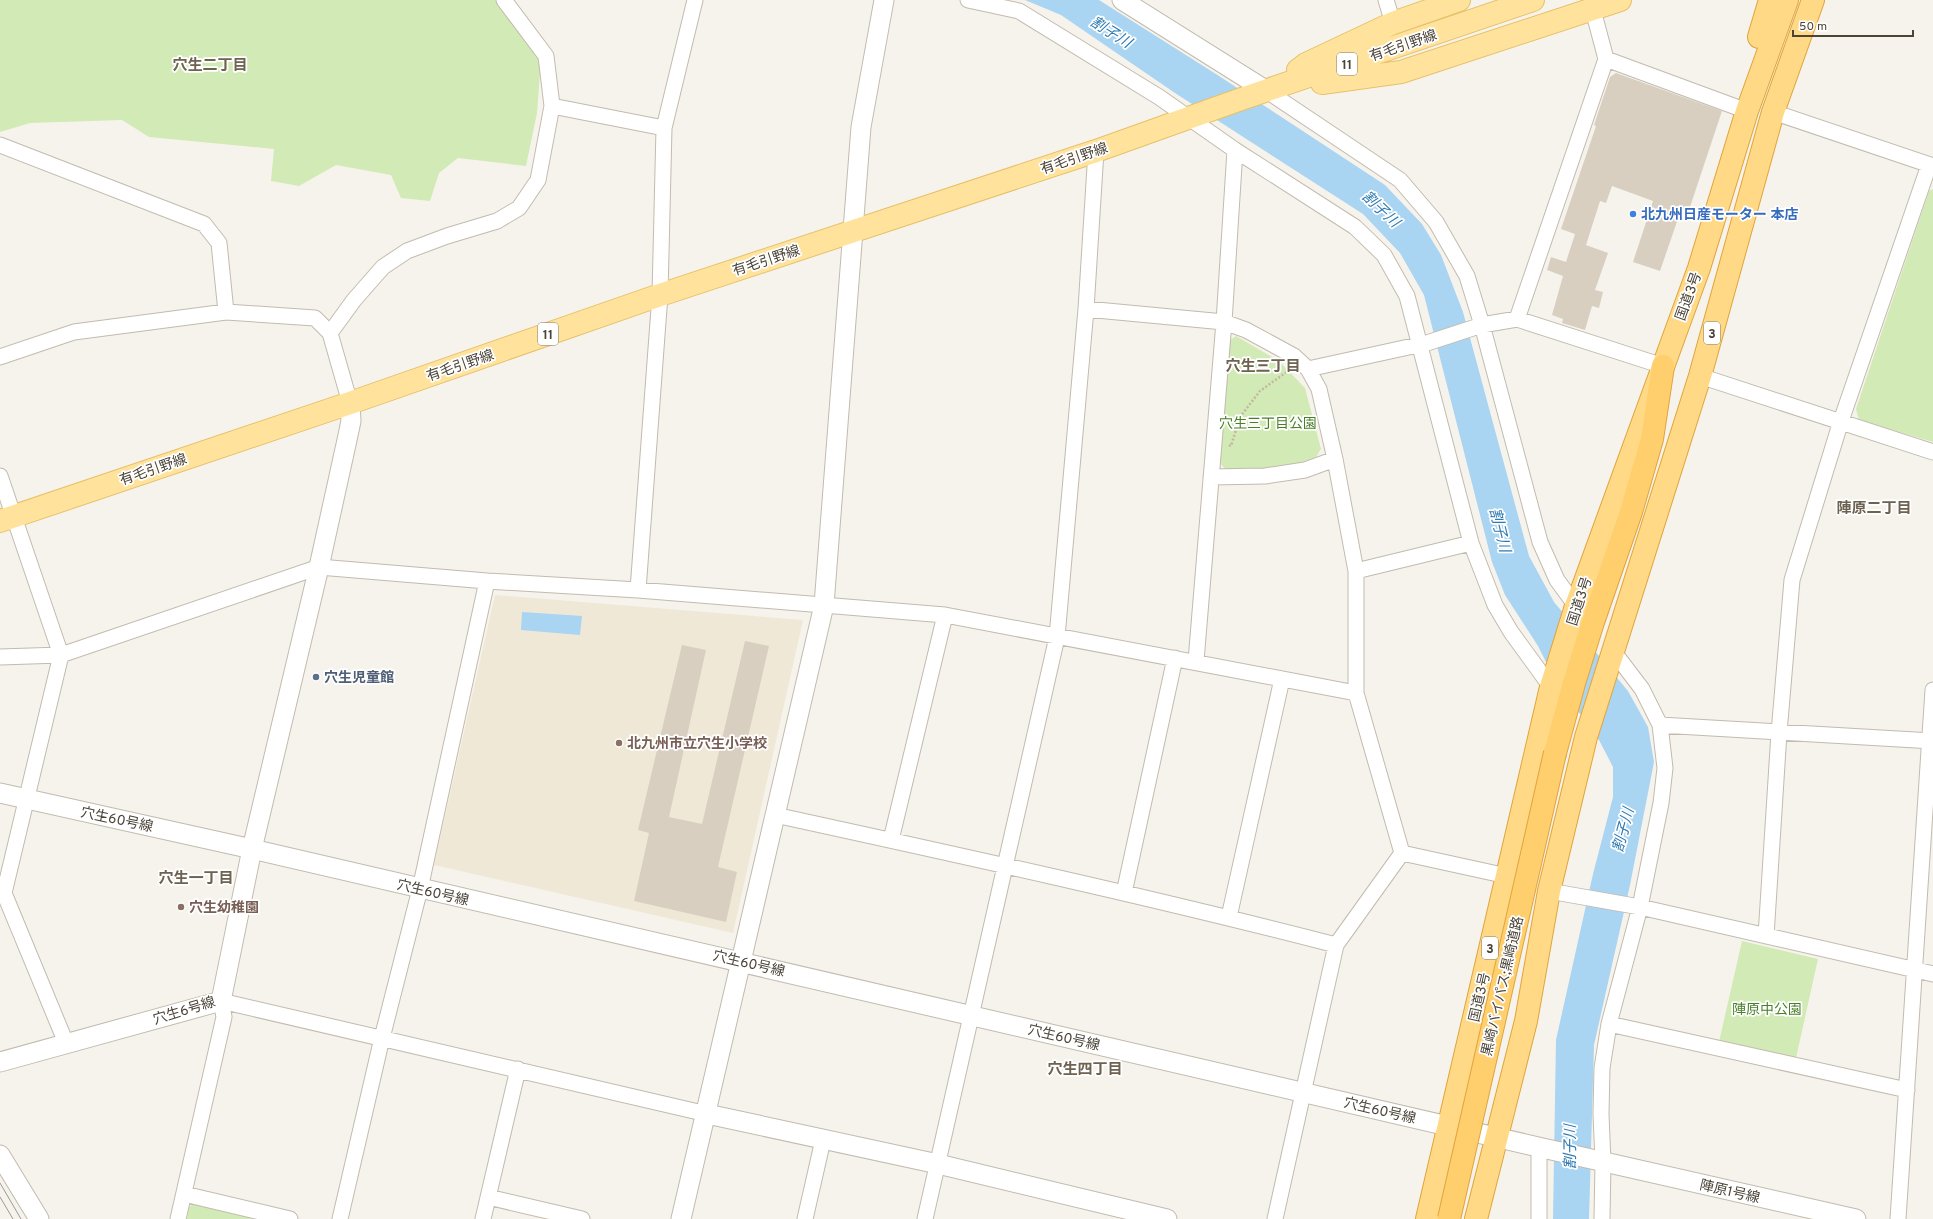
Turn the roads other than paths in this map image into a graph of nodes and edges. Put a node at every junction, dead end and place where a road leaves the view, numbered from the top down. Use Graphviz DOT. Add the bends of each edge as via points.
graph roads {
  1 [pos="504,0"];
  2 [pos="694,0"];
  3 [pos="884,0"];
  4 [pos="968,0"];
  5 [pos="1122,0"];
  6 [pos="1386,0"];
  7 [pos="1459,0"];
  8 [pos="1533,0"];
  9 [pos="1620,0"];
  10 [pos="1770,0"];
  11 [pos="1787,0"];
  12 [pos="1813,0"];
  13 [pos="1593,10"];
  14 [pos="1393,23"];
  15 [pos="1606,59"];
  16 [pos="1257,94"];
  17 [pos="552,106"];
  18 [pos="1746,111"];
  19 [pos="1773,112"];
  20 [pos="1192,117"];
  21 [pos="664,128"];
  22 [pos="0,145"];
  23 [pos="1235,150"];
  24 [pos="1096,151"];
  25 [pos="1931,165"];
  26 [pos="853,231"];
  27 [pos="660,295"];
  28 [pos="1086,308"];
  29 [pos="226,312"];
  30 [pos="1517,319"];
  31 [pos="1224,322"];
  32 [pos="1476,328"];
  33 [pos="330,333"];
  34 [pos="1423,344"];
  35 [pos="0,357"];
  36 [pos="1663,366"];
  37 [pos="1308,370"];
  38 [pos="1700,376"];
  39 [pos="350,403"];
  40 [pos="1841,421"];
  41 [pos="1933,452"];
  42 [pos="1335,459"];
  43 [pos="0,476"];
  44 [pos="1211,477"];
  45 [pos="7,518"];
  46 [pos="1471,543"];
  47 [pos="319,567"];
  48 [pos="1356,571"];
  49 [pos="488,581"];
  50 [pos="638,590"];
  51 [pos="824,605"];
  52 [pos="945,615"];
  53 [pos="1574,615"];
  54 [pos="1057,637"];
  55 [pos="61,655"];
  56 [pos="0,657"];
  57 [pos="1175,658"];
  58 [pos="1611,658"];
  59 [pos="1196,661"];
  60 [pos="1282,679"];
  61 [pos="1552,682"];
  62 [pos="1933,690"];
  63 [pos="1356,693"];
  64 [pos="1660,725"];
  65 [pos="1780,733"];
  66 [pos="1931,741"];
  67 [pos="0,793"];
  68 [pos="26,800"];
  69 [pos="775,815"];
  70 [pos="891,840"];
  71 [pos="252,849"];
  72 [pos="1402,854"];
  73 [pos="1005,865"];
  74 [pos="1507,876"];
  75 [pos="420,889"];
  76 [pos="1549,891"];
  77 [pos="1124,893"];
  78 [pos="2,894"];
  79 [pos="1636,906"];
  80 [pos="1229,917"];
  81 [pos="1766,936"];
  82 [pos="1336,945"];
  83 [pos="741,961"];
  84 [pos="1915,969"];
  85 [pos="1933,974"];
  86 [pos="221,1001"];
  87 [pos="970,1014"];
  88 [pos="1609,1024"];
  89 [pos="382,1038"];
  90 [pos="66,1044"];
  91 [pos="0,1062"];
  92 [pos="518,1069"];
  93 [pos="1907,1090"];
  94 [pos="1304,1093"];
  95 [pos="707,1114"];
  96 [pos="1449,1125"];
  97 [pos="1496,1136"];
  98 [pos="823,1140"];
  99 [pos="1543,1148"];
  100 [pos="0,1155"];
  101 [pos="1598,1161"];
  102 [pos="938,1164"];
  103 [pos="184,1194"];
  104 [pos="488,1197"];
  105 [pos="1161,1218"];
  106 [pos="39,1219"];
  107 [pos="178,1219"];
  108 [pos="290,1219"];
  109 [pos="340,1219"];
  110 [pos="483,1219"];
  111 [pos="582,1219"];
  112 [pos="681,1219"];
  113 [pos="805,1219"];
  114 [pos="924,1219"];
  115 [pos="1275,1219"];
  116 [pos="1427,1219"];
  117 [pos="1449,1219"];
  118 [pos="1476,1219"];
  119 [pos="1539,1219"];
  120 [pos="1602,1219"];
  121 [pos="1856,1219"];
  122 [pos="1898,1219"];
  1 -- 17 [label="street" via="546,56"];
  2 -- 21 [label="street"];
  3 -- 26 [label="street" via="862,127"];
  4 -- 20 [label="street" via="1019,11"];
  5 -- 16 [label="street"];
  6 -- 14 [label="street"];
  7 -- 14 [label="main road"];
  8 -- 16 [label="main road, 有毛引野線 / 11"];
  9 -- 13 [label="main road"];
  10 -- 18 [label="highway" via="1755,50"];
  11 -- 18 [label="highway, 国道3号 / 3"];
  12 -- 19 [label="highway, 3"];
  13 -- 15 [label="street"];
  13 -- 16 [label="main road" via="1401,72"];
  14 -- 16 [label="main road" via="1306,64"];
  15 -- 18 [label="street"];
  15 -- 30 [label="street"];
  16 -- 20 [label="main road, 有毛引野線 / 11"];
  16 -- 32 [label="street" via="1400,180 1436,222 1467,276"];
  17 -- 21 [label="street"];
  17 -- 33 [label="street" via="538,180 519,208 497,221 447,236 407,252 383,267"];
  18 -- 36 [label="highway, 国道3号 / 3" via="1699,268"];
  19 -- 25 [label="street"];
  19 -- 38 [label="highway, 3"];
  20 -- 23 [label="street"];
  20 -- 24 [label="main road, 有毛引野線 / 11"];
  21 -- 27 [label="street"];
  22 -- 29 [label="street" via="204,224 219,243"];
  23 -- 31 [label="street"];
  23 -- 34 [label="street" via="1355,227 1384,255 1407,296"];
  24 -- 26 [label="main road, 有毛引野線 / 11"];
  24 -- 28 [label="street"];
  25 -- 40 [label="street"];
  26 -- 27 [label="main road, 有毛引野線 / 11"];
  26 -- 51 [label="street"];
  27 -- 39 [label="main road, 有毛引野線 / 11"];
  27 -- 50 [label="street"];
  28 -- 31 [label="street"];
  28 -- 54 [label="street"];
  29 -- 33 [label="street" via="314,318"];
  29 -- 35 [label="street" via="74,332"];
  30 -- 32 [label="street"];
  30 -- 36 [label="street"];
  31 -- 37 [label="street" via="1246,330 1294,356"];
  31 -- 44 [label="street"];
  32 -- 34 [label="street"];
  32 -- 53 [label="street" via="1540,542"];
  33 -- 39 [label="street"];
  34 -- 37 [label="street"];
  34 -- 46 [label="street"];
  36 -- 53 [label="highway, 国道3号 / 3"];
  36 -- 117 [label="highway, 黒崎バイパス;黒崎道路 / 3, bridge" via="1652,439 1631,512 1593,622 1558,744"];
  37 -- 42 [label="street" via="1319,389"];
  38 -- 40 [label="street"];
  38 -- 58 [label="highway, 3"];
  39 -- 45 [label="main road, 有毛引野線 / 11"];
  39 -- 47 [label="street, 穴生6号線" via="351,421"];
  40 -- 41 [label="street"];
  40 -- 65 [label="street" via="1792,580"];
  42 -- 44 [label="street" via="1305,470 1265,476"];
  42 -- 48 [label="street"];
  43 -- 45 [label="street"];
  44 -- 59 [label="street"];
  45 -- 55 [label="street"];
  46 -- 48 [label="street"];
  46 -- 61 [label="street" via="1494,604 1511,632"];
  47 -- 49 [label="street"];
  47 -- 55 [label="street"];
  47 -- 71 [label="street, 穴生6号線"];
  48 -- 63 [label="street"];
  49 -- 50 [label="street"];
  49 -- 75 [label="street"];
  50 -- 51 [label="street"];
  51 -- 52 [label="street"];
  51 -- 69 [label="street"];
  52 -- 54 [label="street"];
  52 -- 70 [label="street"];
  53 -- 61 [label="highway, 国道3号 / 3"];
  54 -- 57 [label="street"];
  54 -- 73 [label="street"];
  55 -- 56 [label="street"];
  55 -- 68 [label="street"];
  57 -- 59 [label="street"];
  57 -- 77 [label="street"];
  58 -- 64 [label="street" via="1642,689"];
  58 -- 76 [label="highway, 3" via="1586,737"];
  59 -- 60 [label="street"];
  60 -- 63 [label="street"];
  60 -- 80 [label="street"];
  61 -- 74 [label="highway, 国道3号 / 3"];
  62 -- 66 [label="street"];
  63 -- 72 [label="street"];
  64 -- 65 [label="street"];
  64 -- 79 [label="street" via="1664,768 1661,803"];
  65 -- 66 [label="street"];
  65 -- 81 [label="street"];
  66 -- 84 [label="street"];
  67 -- 68 [label="street, 穴生60号線"];
  68 -- 71 [label="street, 穴生60号線"];
  68 -- 78 [label="street"];
  69 -- 70 [label="street"];
  69 -- 83 [label="street"];
  70 -- 73 [label="street"];
  71 -- 75 [label="street, 穴生60号線"];
  71 -- 86 [label="street, 穴生6号線"];
  72 -- 74 [label="street"];
  72 -- 82 [label="street"];
  73 -- 77 [label="street"];
  73 -- 87 [label="street"];
  74 -- 96 [label="highway, 国道3号 / 3"];
  75 -- 83 [label="street, 穴生60号線"];
  75 -- 89 [label="street"];
  76 -- 79 [label="street"];
  76 -- 97 [label="highway, 3" via="1526,1021"];
  77 -- 80 [label="street"];
  78 -- 90 [label="street"];
  79 -- 81 [label="street"];
  79 -- 88 [label="street"];
  80 -- 82 [label="street"];
  81 -- 84 [label="street"];
  82 -- 94 [label="street"];
  83 -- 87 [label="street, 穴生60号線"];
  83 -- 95 [label="street"];
  84 -- 85 [label="street"];
  84 -- 93 [label="street"];
  86 -- 89 [label="street"];
  86 -- 90 [label="street, 穴生6号線"];
  86 -- 103 [label="street" via="224,1017"];
  87 -- 94 [label="street, 穴生60号線"];
  87 -- 102 [label="street"];
  88 -- 93 [label="street"];
  88 -- 101 [label="street" via="1602,1068"];
  89 -- 92 [label="street"];
  89 -- 109 [label="street"];
  90 -- 91 [label="street, 穴生6号線"];
  92 -- 95 [label="street"];
  92 -- 104 [label="street"];
  93 -- 122 [label="street"];
  94 -- 96 [label="street, 穴生60号線"];
  94 -- 115 [label="street"];
  95 -- 98 [label="street"];
  95 -- 112 [label="street"];
  96 -- 97 [label="street, 穴生60号線"];
  96 -- 116 [label="highway, 国道3号 / 3"];
  97 -- 99 [label="street, 穴生60号線"];
  97 -- 118 [label="highway, 3"];
  98 -- 102 [label="street"];
  98 -- 113 [label="street"];
  99 -- 101 [label="street, 陣原1号線"];
  99 -- 119 [label="street"];
  100 -- 106 [label="street"];
  101 -- 120 [label="street"];
  101 -- 121 [label="street, 陣原1号線"];
  102 -- 105 [label="street"];
  102 -- 114 [label="street"];
  103 -- 107 [label="street"];
  103 -- 108 [label="street"];
  104 -- 110 [label="street"];
  104 -- 111 [label="street"];
}
